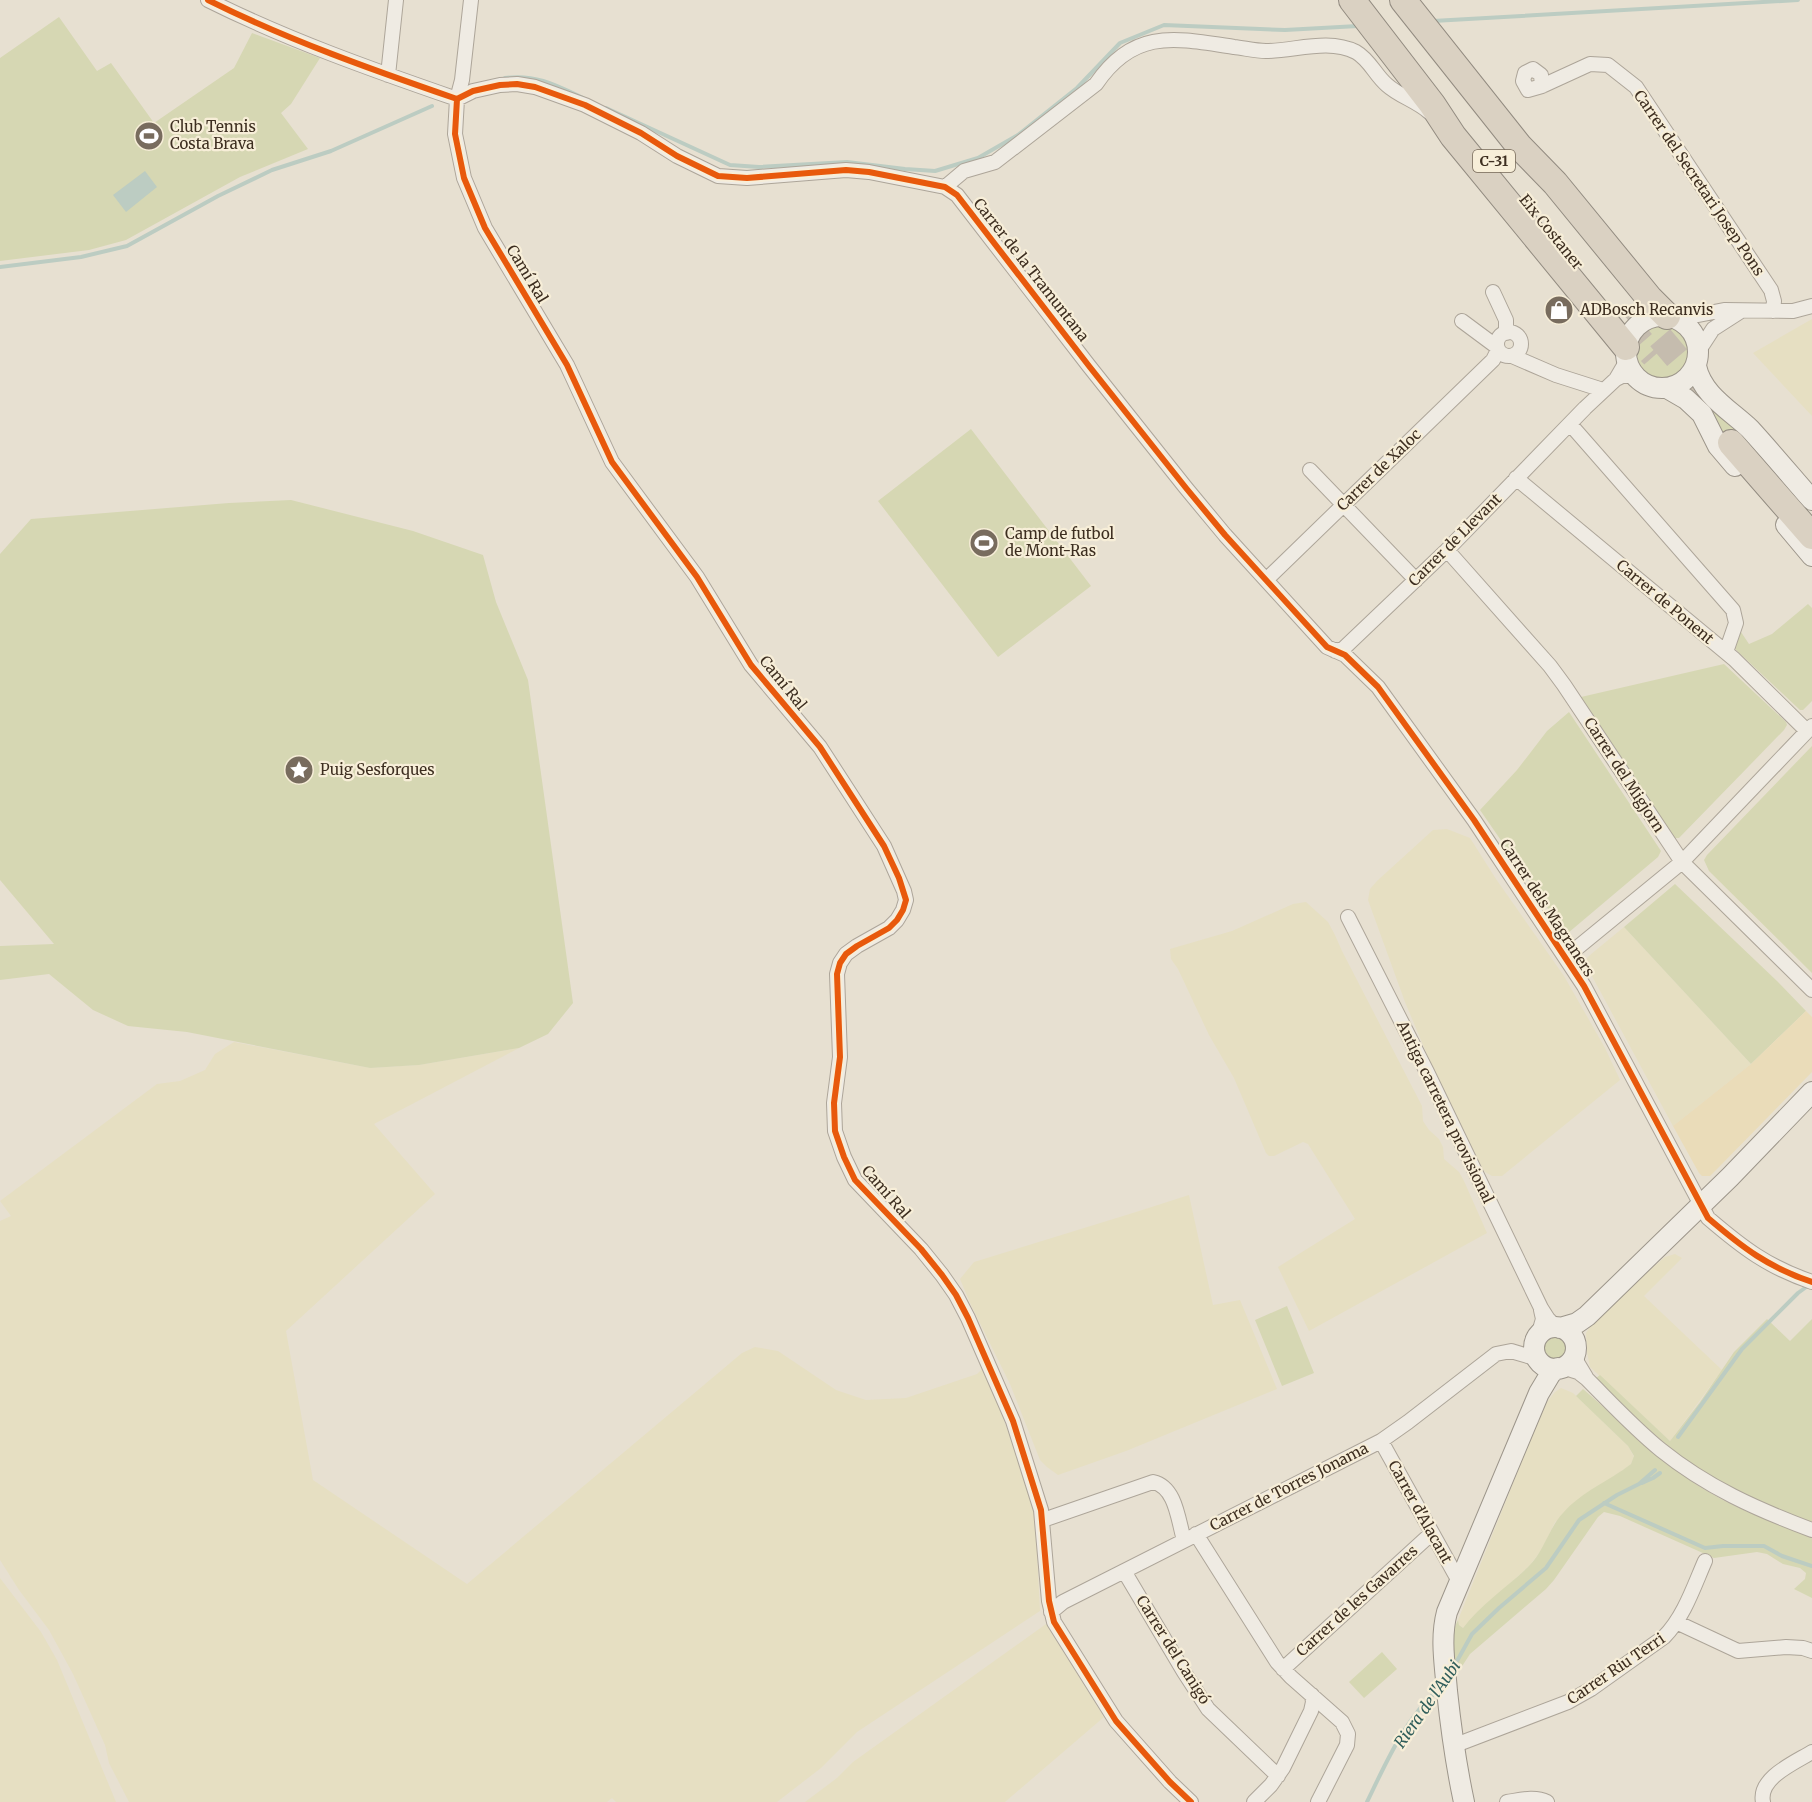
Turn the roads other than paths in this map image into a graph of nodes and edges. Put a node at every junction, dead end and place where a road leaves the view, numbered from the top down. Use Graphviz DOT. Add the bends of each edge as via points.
graph roads {
  1 [pos="208,0"];
  2 [pos="396,0"];
  3 [pos="471,0"];
  4 [pos="1352,0"];
  5 [pos="1364,0"];
  6 [pos="1392,0"];
  7 [pos="1403,0"];
  8 [pos="388,75"];
  9 [pos="1542,86"];
  10 [pos="457,99"];
  11 [pos="1453,136"];
  12 [pos="945,187"];
  13 [pos="1493,292"];
  14 [pos="1812,306"];
  15 [pos="1773,310"];
  16 [pos="1740,311"];
  17 [pos="1672,317"];
  18 [pos="1462,321"];
  19 [pos="1500,347"];
  20 [pos="1627,349"];
  21 [pos="1697,359"];
  22 [pos="1533,365"];
  23 [pos="1667,388"];
  24 [pos="1603,390"];
  25 [pos="1570,424"];
  26 [pos="1310,470"];
  27 [pos="1516,478"];
  28 [pos="1812,500"];
  29 [pos="1342,506"];
  30 [pos="1812,516"];
  31 [pos="1812,536"];
  32 [pos="1447,549"];
  33 [pos="1812,555"];
  34 [pos="1416,579"];
  35 [pos="1266,580"];
  36 [pos="1335,651"];
  37 [pos="1726,652"];
  38 [pos="1810,729"];
  39 [pos="1682,862"];
  40 [pos="1348,917"];
  41 [pos="1566,957"];
  42 [pos="1812,990"];
  43 [pos="1812,1092"];
  44 [pos="1702,1205"];
  45 [pos="1810,1281"];
  46 [pos="1587,1316"];
  47 [pos="1575,1346"];
  48 [pos="1549,1349"];
  49 [pos="1587,1379"];
  50 [pos="1381,1441"];
  51 [pos="1042,1515"];
  52 [pos="1812,1530"];
  53 [pos="1432,1533"];
  54 [pos="1190,1537"];
  55 [pos="1705,1561"];
  56 [pos="1124,1571"];
  57 [pos="1460,1583"];
  58 [pos="1051,1612"];
  59 [pos="1676,1622"];
  60 [pos="1812,1651"];
  61 [pos="1283,1669"];
  62 [pos="1312,1695"];
  63 [pos="1453,1746"];
  64 [pos="1812,1752"];
  65 [pos="1278,1776"];
  66 [pos="1191,1802"];
  67 [pos="1254,1802"];
  68 [pos="1318,1802"];
  69 [pos="1464,1802"];
  70 [pos="1507,1802"];
  71 [pos="1548,1802"];
  72 [pos="1763,1802"];
  1 -- 8 [label="street" via="254,23"];
  2 -- 8 [label="street"];
  3 -- 10 [label="street, Camí Ral"];
  4 -- 11 [label="highway"];
  5 -- 20 [label="highway, Eix Costaner / C-31"];
  6 -- 20 [label="highway, Eix Costaner / C-31"];
  7 -- 17 [label="highway" via="1519,146 1555,183 1643,290"];
  8 -- 10 [label="street"];
  9 -- 15 [label="street, Carrer del Secretari Josep Pons" via="1590,64 1608,65 1636,87 1770,290"];
  10 -- 12 [label="street" via="500,85 535,87 585,105 718,176 747,178 846,170"];
  10 -- 51 [label="street, Camí Ral" via="454,134 464,178 485,228 567,364 612,462 696,577 752,665 820,747 884,846 901,885 906,900 897,920 846,954 837,974 840,1057 834,1103 836,1131 855,1180 921,1249 956,1295 1009,1411"];
  11 -- 12 [label="street" via="1427,110 1386,85 1356,52 1334,45 1265,51 1183,39 1153,41 1129,49 1096,84 995,162 964,171"];
  11 -- 20 [label="highway"];
  12 -- 35 [label="street, Carrer de la Tramuntana" via="957,195 1178,479"];
  13 -- 19 [label="street" via="1506,320"];
  14 -- 15 [label="street" via="1793,311"];
  15 -- 16 [label="street"];
  16 -- 17 [label="street"];
  16 -- 21 [label="street" via="1713,329"];
  17 -- 20 [label="street" via="1651,317 1637,326 1631,332"];
  17 -- 21 [label="street" via="1693,333"];
  18 -- 19 [label="street"];
  19 -- 22 [label="street"];
  19 -- 22 [label="street" via="1515,334"];
  19 -- 29 [label="street, Carrer de Xaloc"];
  20 -- 23 [label="street" via="1650,387"];
  20 -- 24 [label="street, Carrer de Llevant"];
  21 -- 23 [label="street" via="1687,378"];
  21 -- 28 [label="street" via="1698,377 1714,398 1749,429"];
  22 -- 24 [label="street"];
  23 -- 33 [label="street" via="1702,414 1718,446"];
  24 -- 25 [label="street, Carrer de Llevant"];
  25 -- 27 [label="street, Carrer de Llevant"];
  25 -- 37 [label="street" via="1733,610 1736,624"];
  26 -- 29 [label="street"];
  27 -- 32 [label="street, Carrer de Llevant"];
  27 -- 37 [label="street, Carrer de Ponent"];
  29 -- 34 [label="street"];
  29 -- 35 [label="street, Carrer de Xaloc"];
  30 -- 31 [label="highway" via="1736,438"];
  32 -- 34 [label="street, Carrer de Llevant"];
  32 -- 39 [label="street, Carrer del Migjorn" via="1564,685"];
  34 -- 36 [label="street, Carrer de Llevant" via="1343,649"];
  35 -- 36 [label="street, Carrer de la Tramuntana"];
  36 -- 41 [label="street, Carrer dels Magraners" via="1378,687"];
  37 -- 38 [label="street, Carrer de Ponent"];
  38 -- 39 [label="street, Carrer de Ponent"];
  39 -- 41 [label="street, Carrer de Ponent"];
  39 -- 42 [label="street, Carrer del Migjorn"];
  40 -- 48 [label="street, Antiga carretera provisional" via="1548,1319"];
  41 -- 44 [label="street, Carrer dels Magraners"];
  43 -- 44 [label="street"];
  44 -- 45 [label="street, Carrer dels Magraners" via="1708,1218 1761,1260"];
  44 -- 46 [label="street"];
  46 -- 47 [label="street" via="1577,1332"];
  46 -- 48 [label="street, Carrer de Torres Jonama"];
  47 -- 48 [label="street" via="1571,1360"];
  47 -- 48 [label="street" via="1570,1333"];
  47 -- 49 [label="street" via="1577,1362"];
  48 -- 49 [label="street"];
  48 -- 50 [label="street, Carrer de Torres Jonama" via="1496,1354"];
  48 -- 57 [label="street" via="1539,1393"];
  49 -- 52 [label="street" via="1660,1449 1713,1486"];
  50 -- 53 [label="street, Carrer d'Alacant"];
  50 -- 54 [label="street, Carrer de Torres Jonama"];
  51 -- 54 [label="street" via="1153,1482 1171,1496"];
  51 -- 58 [label="street, Camí Ral"];
  53 -- 57 [label="street, Carrer d'Alacant"];
  53 -- 61 [label="street, Carrer de les Gavarres"];
  54 -- 56 [label="street, Carrer de Torres Jonama"];
  54 -- 61 [label="street"];
  55 -- 59 [label="street, Carrer Riu Terri"];
  56 -- 58 [label="street, Carrer de Torres Jonama"];
  56 -- 65 [label="street, Carrer del Canigó" via="1208,1708"];
  57 -- 63 [label="street" via="1444,1624"];
  58 -- 66 [label="street" via="1116,1721"];
  59 -- 60 [label="street" via="1737,1651 1786,1647"];
  59 -- 63 [label="street, Carrer Riu Terri" via="1664,1637 1568,1702"];
  61 -- 62 [label="street"];
  62 -- 65 [label="street" via="1311,1711"];
  62 -- 68 [label="street" via="1342,1722 1348,1734 1347,1745"];
  63 -- 69 [label="street"];
  64 -- 72 [label="street" via="1770,1779 1761,1794"];
  65 -- 67 [label="street"];
  70 -- 71 [label="street"];
}
